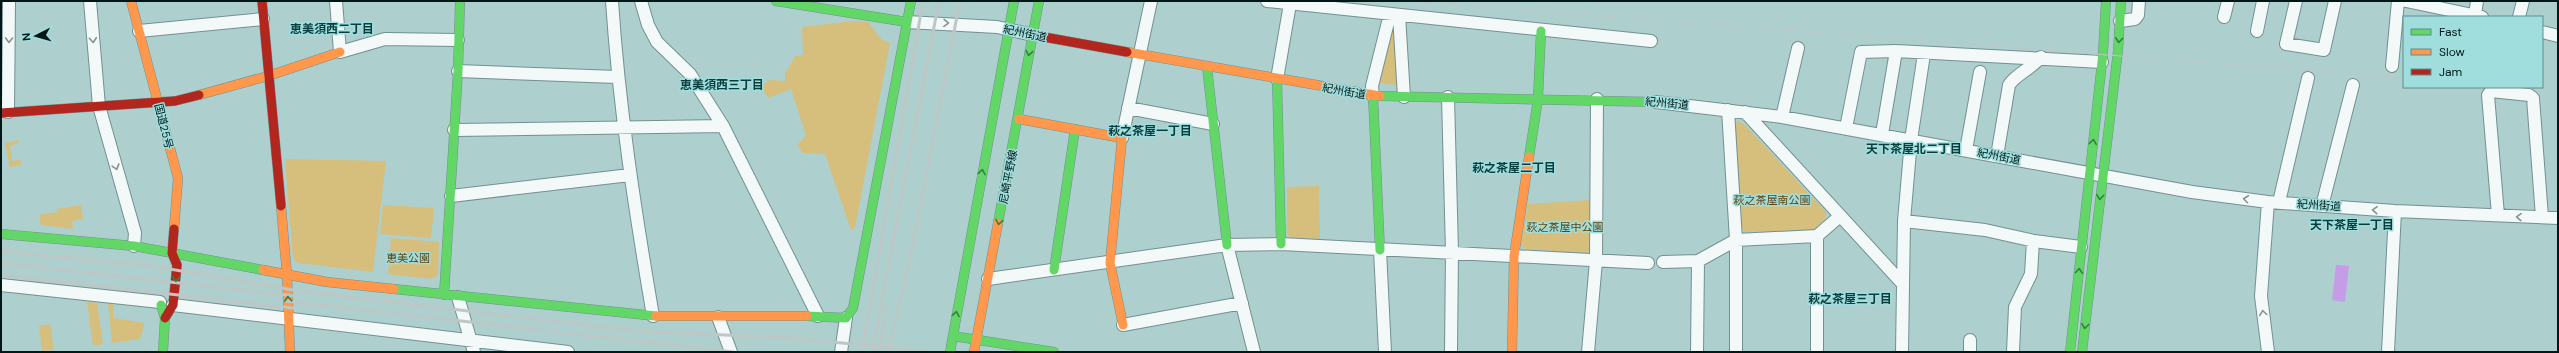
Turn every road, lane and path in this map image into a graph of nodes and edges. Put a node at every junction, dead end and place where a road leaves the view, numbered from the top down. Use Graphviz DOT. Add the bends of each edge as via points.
graph roads {
  1 [pos="9,1"];
  2 [pos="90,1"];
  3 [pos="131,1"];
  4 [pos="262,1"];
  5 [pos="336,1"];
  6 [pos="460,1"];
  7 [pos="612,1"];
  8 [pos="641,1"];
  9 [pos="776,1"];
  10 [pos="850,1"];
  11 [pos="911,1"];
  12 [pos="1014,1"];
  13 [pos="1039,1"];
  14 [pos="1151,1"];
  15 [pos="1268,1"];
  16 [pos="2106,1"];
  17 [pos="2121,1"];
  18 [pos="2139,1"];
  19 [pos="2228,1"];
  20 [pos="2263,1"];
  21 [pos="2296,1"];
  22 [pos="2335,1"];
  23 [pos="2398,1"];
  24 [pos="2406,1"];
  25 [pos="2477,1"];
  26 [pos="2523,1"];
  27 [pos="1290,4"];
  28 [pos="848,13"];
  29 [pos="1395,15"];
  30 [pos="2474,16"];
  31 [pos="2519,16"];
  32 [pos="2224,17"];
  33 [pos="263,19"];
  34 [pos="2120,21"];
  35 [pos="907,22"];
  36 [pos="1008,29"];
  37 [pos="2257,30"];
  38 [pos="139,31"];
  39 [pos="1541,31"];
  40 [pos="2543,32"];
  41 [pos="1033,34"];
  42 [pos="2558,36"];
  43 [pos="458,40"];
  44 [pos="1651,41"];
  45 [pos="1798,48"];
  46 [pos="1896,51"];
  47 [pos="340,52"];
  48 [pos="1924,54"];
  49 [pos="1140,56"];
  50 [pos="2041,58"];
  51 [pos="2102,62"];
  52 [pos="2392,66"];
  53 [pos="1206,67"];
  54 [pos="458,71"];
  55 [pos="1980,72"];
  56 [pos="268,76"];
  57 [pos="617,77"];
  58 [pos="2308,78"];
  59 [pos="1277,79"];
  60 [pos="2353,85"];
  61 [pos="1373,96"];
  62 [pos="1404,97"];
  63 [pos="1448,97"];
  64 [pos="1538,99"];
  65 [pos="1597,99"];
  66 [pos="158,101"];
  67 [pos="1656,102"];
  68 [pos="99,106"];
  69 [pos="1128,108"];
  70 [pos="1728,110"];
  71 [pos="4,112"];
  72 [pos="1746,112"];
  73 [pos="1782,117"];
  74 [pos="1019,119"];
  75 [pos="1213,124"];
  76 [pos="723,126"];
  77 [pos="1846,128"];
  78 [pos="625,129"];
  79 [pos="1075,129"];
  80 [pos="454,130"];
  81 [pos="1882,134"];
  82 [pos="1122,138"];
  83 [pos="1911,140"];
  84 [pos="1966,150"];
  85 [pos="1998,156"];
  86 [pos="2089,174"];
  87 [pos="630,175"];
  88 [pos="2103,176"];
  89 [pos="451,196"];
  90 [pos="2273,202"];
  91 [pos="2322,206"];
  92 [pos="2395,211"];
  93 [pos="1840,216"];
  94 [pos="2498,216"];
  95 [pos="2542,217"];
  96 [pos="2558,218"];
  97 [pos="1904,221"];
  98 [pos="1,234"];
  99 [pos="1817,236"];
  100 [pos="1736,240"];
  101 [pos="2033,241"];
  102 [pos="1281,244"];
  103 [pos="1227,245"];
  104 [pos="134,246"];
  105 [pos="2081,247"];
  106 [pos="1380,250"];
  107 [pos="1452,252"];
  108 [pos="172,253"];
  109 [pos="1514,256"];
  110 [pos="1596,261"];
  111 [pos="1698,261"];
  112 [pos="1663,262"];
  113 [pos="1110,263"];
  114 [pos="1648,263"];
  115 [pos="165,264"];
  116 [pos="1054,270"];
  117 [pos="287,275"];
  118 [pos="988,279"];
  119 [pos="1902,283"];
  120 [pos="1,285"];
  121 [pos="444,295"];
  122 [pos="458,297"];
  123 [pos="161,298"];
  124 [pos="1242,303"];
  125 [pos="173,305"];
  126 [pos="653,316"];
  127 [pos="818,316"];
  128 [pos="718,317"];
  129 [pos="165,318"];
  130 [pos="846,318"];
  131 [pos="290,319"];
  132 [pos="1123,325"];
  133 [pos="953,336"];
  134 [pos="977,340"];
  135 [pos="472,347"];
  136 [pos="551,351"];
  137 [pos="163,352"];
  138 [pos="290,352"];
  139 [pos="568,352"];
  140 [pos="731,352"];
  141 [pos="841,352"];
  142 [pos="950,352"];
  143 [pos="974,352"];
  144 [pos="1054,352"];
  145 [pos="1254,352"];
  146 [pos="1385,352"];
  147 [pos="1451,352"];
  148 [pos="1512,352"];
  149 [pos="1588,352"];
  150 [pos="1697,352"];
  151 [pos="1736,352"];
  152 [pos="1817,352"];
  153 [pos="1902,352"];
  154 [pos="2013,352"];
  155 [pos="2070,352"];
  156 [pos="2082,352"];
  157 [pos="2268,352"];
  158 [pos="2388,352"];
  1 -- 71 [label="street, one-way"];
  2 -- 68 [label="street, one-way"];
  3 -- 38 [label="main road, 国道25号"];
  4 -- 33 [label="main road"];
  5 -- 47 [label="street"];
  6 -- 43 [label="main road"];
  7 -- 57 [label="street"];
  8 -- 76 [label="street" via="657,42 690,74"];
  9 -- 28 [label="main road, 紀州街道"];
  10 -- 28 [label="street"];
  11 -- 35 [label="main road"];
  12 -- 36 [label="main road"];
  13 -- 41 [label="main road, 尼崎平野線"];
  14 -- 49 [label="street"];
  15 -- 27 [label="street"];
  16 -- 51 [label="main road"];
  17 -- 34 [label="main road"];
  18 -- 34 [label="street" via="2135,19"];
  19 -- 32 [label="street"];
  20 -- 37 [label="street"];
  21 -- 22 [label="street" via="2286,44 2324,50"];
  23 -- 52 [label="street"];
  24 -- 30 [label="street"];
  25 -- 30 [label="street"];
  26 -- 31 [label="street"];
  27 -- 29 [label="street"];
  27 -- 59 [label="street"];
  28 -- 35 [label="main road, 紀州街道"];
  29 -- 39 [label="street"];
  29 -- 61 [label="street" via="1372,86"];
  29 -- 62 [label="street"];
  33 -- 38 [label="street"];
  33 -- 56 [label="main road"];
  34 -- 88 [label="main road, one-way"];
  35 -- 36 [label="street, 紀州街道, one-way" via="959,23"];
  35 -- 130 [label="main road" via="855,301"];
  36 -- 41 [label="street, 紀州街道"];
  133 -- 36 [label="main road, one-way"];
  38 -- 66 [label="main road, 国道25号"];
  39 -- 44 [label="street"];
  39 -- 64 [label="main road"];
  40 -- 42 [label="street"];
  41 -- 49 [label="main road, 紀州街道"];
  41 -- 74 [label="main road, 尼崎平野線, one-way"];
  43 -- 47 [label="street" via="385,39"];
  43 -- 54 [label="main road"];
  45 -- 73 [label="street"];
  46 -- 48 [label="street"];
  46 -- 77 [label="street" via="1861,52"];
  46 -- 81 [label="street"];
  47 -- 56 [label="main road"];
  48 -- 50 [label="street"];
  48 -- 83 [label="street"];
  49 -- 53 [label="main road, 紀州街道"];
  49 -- 69 [label="street"];
  50 -- 51 [label="street"];
  50 -- 85 [label="street" via="2032,68 2013,78 2009,85"];
  86 -- 51 [label="main road, one-way"];
  53 -- 59 [label="main road, 紀州街道"];
  53 -- 75 [label="main road"];
  54 -- 57 [label="street"];
  54 -- 80 [label="main road"];
  55 -- 84 [label="street"];
  56 -- 66 [label="main road" via="175,101"];
  56 -- 117 [label="main road"];
  57 -- 78 [label="street"];
  58 -- 90 [label="street"];
  59 -- 61 [label="main road, 紀州街道"];
  59 -- 102 [label="main road"];
  60 -- 91 [label="street"];
  61 -- 62 [label="main road, 紀州街道"];
  61 -- 106 [label="main road"];
  62 -- 63 [label="main road, 紀州街道"];
  63 -- 64 [label="main road, 紀州街道"];
  63 -- 107 [label="street"];
  64 -- 65 [label="main road, 紀州街道"];
  64 -- 109 [label="main road"];
  65 -- 67 [label="main road, 紀州街道"];
  65 -- 110 [label="street"];
  66 -- 68 [label="main road"];
  66 -- 108 [label="main road, 国道25号" via="178,178"];
  67 -- 70 [label="street, 紀州街道"];
  68 -- 71 [label="main road"];
  68 -- 104 [label="street, one-way" via="134,233"];
  69 -- 75 [label="street"];
  69 -- 82 [label="street"];
  70 -- 72 [label="street, 紀州街道"];
  70 -- 100 [label="street"];
  72 -- 73 [label="street, 紀州街道"];
  72 -- 93 [label="street"];
  73 -- 77 [label="street, 紀州街道"];
  74 -- 79 [label="main road"];
  74 -- 118 [label="main road, 尼崎平野線, one-way"];
  75 -- 103 [label="main road"];
  76 -- 78 [label="street"];
  76 -- 127 [label="street"];
  77 -- 81 [label="street, 紀州街道"];
  78 -- 80 [label="street"];
  78 -- 87 [label="street"];
  79 -- 82 [label="main road"];
  79 -- 116 [label="main road"];
  80 -- 89 [label="main road"];
  81 -- 83 [label="street, 紀州街道"];
  82 -- 113 [label="main road"];
  83 -- 84 [label="street, 紀州街道"];
  83 -- 97 [label="street"];
  84 -- 85 [label="street, 紀州街道"];
  85 -- 86 [label="street, 紀州街道"];
  86 -- 88 [label="street, 紀州街道"];
  86 -- 105 [label="main road"];
  87 -- 89 [label="street"];
  87 -- 126 [label="street"];
  90 -- 88 [label="street, 紀州街道, one-way" via="2192,192"];
  88 -- 156 [label="main road, one-way"];
  89 -- 121 [label="main road"];
  90 -- 91 [label="street, 紀州街道"];
  157 -- 90 [label="street, one-way" via="2261,296"];
  92 -- 91 [label="street, 紀州街道, one-way"];
  92 -- 94 [label="street, 紀州街道"];
  92 -- 158 [label="street"];
  93 -- 99 [label="street"];
  93 -- 119 [label="street"];
  95 -- 94 [label="street, 紀州街道, one-way"];
  94 -- 95 [label="street" via="2488,95 2491,92 2529,95 2533,98"];
  95 -- 96 [label="street, 紀州街道"];
  97 -- 101 [label="street" via="1984,230"];
  97 -- 119 [label="street"];
  98 -- 104 [label="main road"];
  99 -- 100 [label="street"];
  99 -- 152 [label="street"];
  100 -- 111 [label="street"];
  100 -- 151 [label="street"];
  101 -- 105 [label="street"];
  101 -- 154 [label="street" via="2031,274 2015,307"];
  102 -- 103 [label="street"];
  102 -- 106 [label="street"];
  103 -- 113 [label="street"];
  103 -- 124 [label="street"];
  104 -- 108 [label="main road"];
  155 -- 105 [label="main road, one-way"];
  106 -- 107 [label="street"];
  106 -- 146 [label="street"];
  107 -- 109 [label="street"];
  107 -- 147 [label="street"];
  108 -- 115 [label="main road, 国道25号"];
  108 -- 117 [label="main road"];
  108 -- 125 [label="main road, 国道25号, one-way" via="177,265"];
  109 -- 110 [label="street"];
  109 -- 148 [label="main road"];
  110 -- 114 [label="street"];
  110 -- 149 [label="street"];
  111 -- 112 [label="street"];
  111 -- 150 [label="street"];
  113 -- 116 [label="street"];
  113 -- 132 [label="main road"];
  116 -- 118 [label="street"];
  117 -- 121 [label="main road"];
  131 -- 117 [label="main road, one-way"];
  118 -- 134 [label="main road, 尼崎平野線"];
  119 -- 153 [label="street"];
  120 -- 123 [label="street"];
  121 -- 122 [label="main road"];
  122 -- 126 [label="main road"];
  122 -- 135 [label="street"];
  123 -- 129 [label="main road, 国道25号"];
  124 -- 132 [label="street"];
  124 -- 145 [label="street"];
  125 -- 129 [label="main road, 国道25号"];
  125 -- 131 [label="street"];
  126 -- 128 [label="main road"];
  127 -- 128 [label="main road"];
  127 -- 130 [label="main road"];
  128 -- 140 [label="street"];
  129 -- 137 [label="main road, 国道25号"];
  130 -- 141 [label="street"];
  131 -- 135 [label="street"];
  131 -- 138 [label="main road"];
  133 -- 134 [label="main road"];
  133 -- 142 [label="main road"];
  134 -- 143 [label="main road, 尼崎平野線"];
  134 -- 144 [label="main road"];
  135 -- 136 [label="street"];
  136 -- 139 [label="street"];
}
